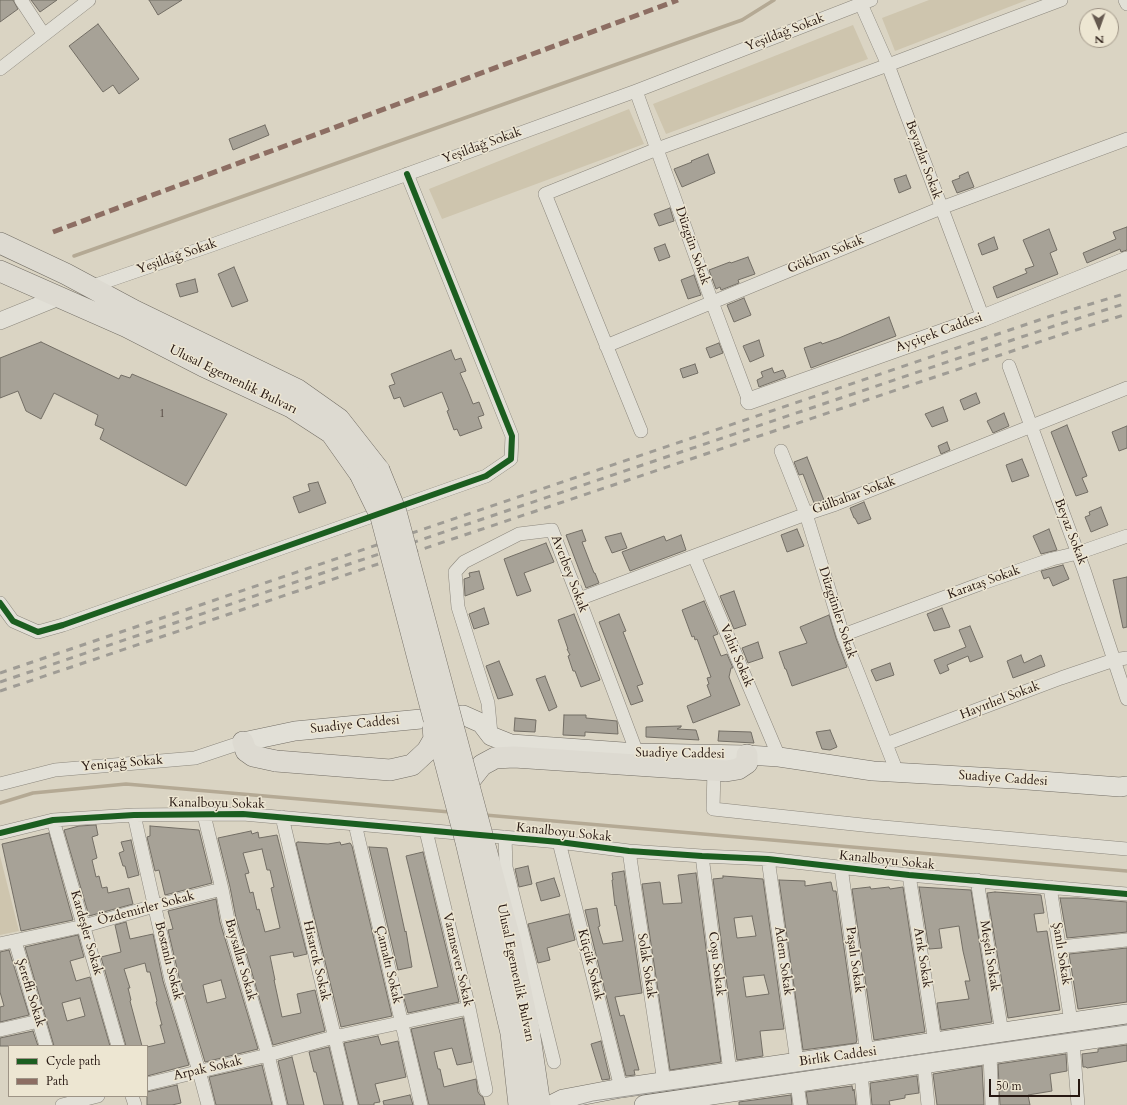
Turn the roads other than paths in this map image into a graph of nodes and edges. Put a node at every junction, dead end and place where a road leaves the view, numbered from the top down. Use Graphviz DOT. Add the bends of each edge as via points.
graph roads {
  1 [pos="21,0"];
  2 [pos="89,0"];
  3 [pos="1061,0"];
  4 [pos="1125,0"];
  5 [pos="866,2"];
  6 [pos="1127,4"];
  7 [pos="44,35"];
  8 [pos="888,65"];
  9 [pos="0,69"];
  10 [pos="636,91"];
  11 [pos="1127,139"];
  12 [pos="657,149"];
  13 [pos="407,174"];
  14 [pos="941,208"];
  15 [pos="0,243"];
  16 [pos="1127,260"];
  17 [pos="0,271"];
  18 [pos="90,288"];
  19 [pos="59,297"];
  20 [pos="712,302"];
  21 [pos="983,318"];
  22 [pos="0,321"];
  23 [pos="606,346"];
  24 [pos="1009,366"];
  25 [pos="1127,388"];
  26 [pos="749,401"];
  27 [pos="1031,427"];
  28 [pos="641,431"];
  29 [pos="781,451"];
  30 [pos="370,472"];
  31 [pos="806,514"];
  32 [pos="1127,536"];
  33 [pos="1078,553"];
  34 [pos="694,556"];
  35 [pos="579,599"];
  36 [pos="0,603"];
  37 [pos="843,635"];
  38 [pos="1121,659"];
  39 [pos="1127,699"];
  40 [pos="432,715"];
  41 [pos="491,736"];
  42 [pos="244,742"];
  43 [pos="886,744"];
  44 [pos="637,753"];
  45 [pos="747,755"];
  46 [pos="779,757"];
  47 [pos="714,770"];
  48 [pos="897,772"];
  49 [pos="0,784"];
  50 [pos="467,784"];
  51 [pos="1127,786"];
  52 [pos="204,814"];
  53 [pos="134,815"];
  54 [pos="282,817"];
  55 [pos="53,820"];
  56 [pos="356,824"];
  57 [pos="426,831"];
  58 [pos="0,833"];
  59 [pos="505,838"];
  60 [pos="475,842"];
  61 [pos="559,842"];
  62 [pos="1127,849"];
  63 [pos="628,851"];
  64 [pos="702,856"];
  65 [pos="768,859"];
  66 [pos="841,867"];
  67 [pos="910,875"];
  68 [pos="977,880"];
  69 [pos="1050,887"];
  70 [pos="222,889"];
  71 [pos="1127,894"];
  72 [pos="154,906"];
  73 [pos="84,926"];
  74 [pos="1127,940"];
  75 [pos="15,941"];
  76 [pos="0,944"];
  77 [pos="1060,947"];
  78 [pos="469,1008"];
  79 [pos="1127,1014"];
  80 [pos="39,1021"];
  81 [pos="1071,1022"];
  82 [pos="402,1023"];
  83 [pos="0,1030"];
  84 [pos="1002,1033"];
  85 [pos="1127,1034"];
  86 [pos="334,1036"];
  87 [pos="935,1042"];
  88 [pos="1073,1042"];
  89 [pos="46,1045"];
  90 [pos="118,1045"];
  91 [pos="867,1053"];
  92 [pos="990,1054"];
  93 [pos="268,1055"];
  94 [pos="554,1062"];
  95 [pos="797,1062"];
  96 [pos="924,1064"];
  97 [pos="534,1067"];
  98 [pos="199,1071"];
  99 [pos="730,1072"];
  100 [pos="861,1073"];
  101 [pos="664,1082"];
  102 [pos="797,1083"];
  103 [pos="148,1084"];
  104 [pos="621,1088"];
  105 [pos="486,1090"];
  106 [pos="94,1097"];
  107 [pos="706,1100"];
  108 [pos="557,1102"];
  109 [pos="63,1105"];
  110 [pos="208,1105"];
  111 [pos="280,1105"];
  112 [pos="351,1105"];
  113 [pos="421,1105"];
  114 [pos="519,1105"];
  115 [pos="540,1105"];
  116 [pos="644,1105"];
  117 [pos="800,1105"];
  118 [pos="864,1105"];
  119 [pos="928,1105"];
  120 [pos="992,1105"];
  121 [pos="1078,1105"];
  1 -- 7 [label="street"];
  2 -- 7 [label="street"];
  3 -- 8 [label="street"];
  4 -- 6 [label="street"];
  5 -- 8 [label="street, Beyazlar Sokak"];
  5 -- 10 [label="street, Yeşildağ Sokak"];
  7 -- 9 [label="street"];
  8 -- 12 [label="street"];
  8 -- 14 [label="street, Beyazlar Sokak"];
  10 -- 12 [label="street, Düzgün Sokak"];
  10 -- 13 [label="street, Yeşildağ Sokak"];
  11 -- 14 [label="street, Gökhan Sokak"];
  12 -- 20 [label="street, Düzgün Sokak"];
  12 -- 23 [label="street" via="545,194"];
  13 -- 18 [label="street, Yeşildağ Sokak"];
  13 -- 36 [label="street" via="512,436 511,459 486,476 44,631 38,632 13,621"];
  14 -- 20 [label="street, Gökhan Sokak"];
  14 -- 21 [label="street, Beyazlar Sokak"];
  15 -- 18 [label="main road, Ulusal Egemenlik Bulvarı"];
  16 -- 21 [label="street, Ayçiçek Caddesi"];
  17 -- 19 [label="main road, Ulusal Egemenlik Bulvarı"];
  18 -- 30 [label="main road, Ulusal Egemenlik Bulvarı" via="298,390 339,419"];
  19 -- 22 [label="street"];
  19 -- 30 [label="main road, Ulusal Egemenlik Bulvarı" via="127,327 291,407 331,433"];
  20 -- 23 [label="street, Gökhan Sokak"];
  20 -- 26 [label="street, Düzgün Sokak"];
  21 -- 26 [label="street, Ayçiçek Caddesi"];
  23 -- 28 [label="street"];
  24 -- 27 [label="street, Beyaz Sokak"];
  25 -- 27 [label="street, Gülbahar Sokak"];
  27 -- 31 [label="street, Gülbahar Sokak"];
  27 -- 33 [label="street, Beyaz Sokak"];
  29 -- 31 [label="street, Düzgünler Sokak"];
  30 -- 40 [label="main road, Ulusal Egemenlik Bulvarı, bridge"];
  30 -- 50 [label="main road, bridge" via="396,512"];
  31 -- 34 [label="street, Gülbahar Sokak"];
  31 -- 37 [label="street, Düzgünler Sokak"];
  32 -- 33 [label="street, Karataş Sokak"];
  33 -- 37 [label="street, Karataş Sokak" via="1052,559 980,584"];
  33 -- 38 [label="street, Beyaz Sokak"];
  34 -- 35 [label="street, Gülbahar Sokak"];
  34 -- 46 [label="street, Vahit Sokak"];
  35 -- 41 [label="street, Avcıbey Sokak" via="552,530 519,534 464,562 455,572 458,607 488,702"];
  35 -- 44 [label="street, Avcıbey Sokak"];
  37 -- 43 [label="street, Düzgünler Sokak"];
  38 -- 39 [label="street, Beyaz Sokak"];
  38 -- 43 [label="street, Hayırlıel Sokak" via="1061,678"];
  40 -- 42 [label="main road, bridge" via="434,739 427,752 412,765 390,770 276,761 253,756 246,751"];
  40 -- 60 [label="main road, bridge"];
  41 -- 42 [label="main road, Suadiye Caddesi" via="481,723 463,715 295,731"];
  41 -- 44 [label="main road, Suadiye Caddesi" via="511,744"];
  42 -- 49 [label="street, Yeniçağ Sokak" via="195,758 55,770"];
  43 -- 48 [label="street, Düzgünler Sokak"];
  44 -- 45 [label="main road, Suadiye Caddesi"];
  45 -- 46 [label="main road, Suadiye Caddesi"];
  45 -- 47 [label="main road" via="747,763 738,769"];
  46 -- 48 [label="main road, Suadiye Caddesi" via="873,771"];
  47 -- 50 [label="main road" via="514,757 495,758 482,765"];
  47 -- 62 [label="street" via="713,809"];
  48 -- 51 [label="main road, Suadiye Caddesi"];
  50 -- 60 [label="main road, bridge"];
  52 -- 53 [label="street, Kanalboyu Sokak"];
  52 -- 54 [label="street, Kanalboyu Sokak"];
  52 -- 70 [label="street, Baysallar Sokak"];
  53 -- 55 [label="street, Kanalboyu Sokak"];
  53 -- 72 [label="street, Bostanlı Sokak"];
  54 -- 56 [label="street, Kanalboyu Sokak"];
  54 -- 86 [label="street, Hisarcık Sokak"];
  55 -- 58 [label="street, Kanalboyu Sokak"];
  55 -- 73 [label="street, Kardeşler Sokak"];
  56 -- 57 [label="street, Kanalboyu Sokak"];
  56 -- 82 [label="street, Çamaltı Sokak"];
  57 -- 59 [label="street, Kanalboyu Sokak"];
  57 -- 78 [label="street, Vatansever Sokak"];
  59 -- 61 [label="street, Kanalboyu Sokak"];
  59 -- 94 [label="street" via="506,867"];
  60 -- 97 [label="main road, Ulusal Egemenlik Bulvarı" via="510,939"];
  60 -- 114 [label="main road, Ulusal Egemenlik Bulvarı" via="511,1033"];
  61 -- 63 [label="street, Kanalboyu Sokak"];
  61 -- 104 [label="street, Küçük Sokak"];
  63 -- 64 [label="street, Kanalboyu Sokak"];
  63 -- 101 [label="street, Solak Sokak"];
  64 -- 65 [label="street, Kanalboyu Sokak"];
  64 -- 99 [label="street, Coşu Sokak"];
  65 -- 66 [label="street, Kanalboyu Sokak"];
  65 -- 95 [label="street, Adem Sokak"];
  66 -- 67 [label="street, Kanalboyu Sokak"];
  66 -- 91 [label="street, Paşalı Sokak"];
  67 -- 68 [label="street, Kanalboyu Sokak"];
  67 -- 87 [label="street, Arık Sokak"];
  68 -- 69 [label="street, Kanalboyu Sokak"];
  68 -- 84 [label="street, Meşeli Sokak"];
  69 -- 71 [label="street, Kanalboyu Sokak"];
  69 -- 77 [label="street, Şanlı Sokak"];
  70 -- 72 [label="street, Özdemirler Sokak"];
  70 -- 93 [label="street, Baysallar Sokak" via="228,920"];
  72 -- 73 [label="street, Özdemirler Sokak"];
  72 -- 98 [label="street, Bostanlı Sokak" via="171,980"];
  73 -- 75 [label="street, Özdemirler Sokak"];
  73 -- 90 [label="street, Kardeşler Sokak"];
  74 -- 77 [label="street"];
  75 -- 76 [label="street, Özdemirler Sokak"];
  75 -- 80 [label="street, Şerefli Sokak"];
  77 -- 81 [label="street, Şanlı Sokak"];
  78 -- 82 [label="street, Arpak Sokak"];
  78 -- 105 [label="street, Vatansever Sokak"];
  79 -- 81 [label="main road, Birlik Caddesi"];
  80 -- 83 [label="street"];
  80 -- 89 [label="street, Şerefli Sokak"];
  81 -- 84 [label="main road, Birlik Caddesi"];
  82 -- 86 [label="street, Arpak Sokak"];
  82 -- 113 [label="street, Çamaltı Sokak"];
  84 -- 87 [label="main road, Birlik Caddesi"];
  85 -- 88 [label="main road, Birlik Caddesi"];
  86 -- 93 [label="street, Arpak Sokak"];
  86 -- 112 [label="street, Hisarcık Sokak"];
  87 -- 91 [label="main road, Birlik Caddesi"];
  88 -- 92 [label="main road, Birlik Caddesi"];
  88 -- 121 [label="street"];
  91 -- 95 [label="main road, Birlik Caddesi"];
  92 -- 96 [label="main road, Birlik Caddesi"];
  92 -- 120 [label="street"];
  93 -- 98 [label="street, Arpak Sokak"];
  93 -- 111 [label="street, Baysallar Sokak"];
  95 -- 99 [label="main road, Birlik Caddesi"];
  96 -- 100 [label="main road, Birlik Caddesi"];
  96 -- 119 [label="street"];
  97 -- 108 [label="main road"];
  97 -- 115 [label="main road, Ulusal Egemenlik Bulvarı"];
  98 -- 103 [label="street, Arpak Sokak"];
  98 -- 110 [label="street, Bostanlı Sokak"];
  99 -- 101 [label="main road, Birlik Caddesi"];
  100 -- 102 [label="main road, Birlik Caddesi"];
  100 -- 118 [label="street"];
  101 -- 104 [label="main road, Birlik Caddesi"];
  102 -- 107 [label="main road, Birlik Caddesi"];
  102 -- 117 [label="street"];
  104 -- 108 [label="main road, Birlik Caddesi"];
  106 -- 109 [label="street"];
  107 -- 116 [label="main road, Birlik Caddesi"];
}
